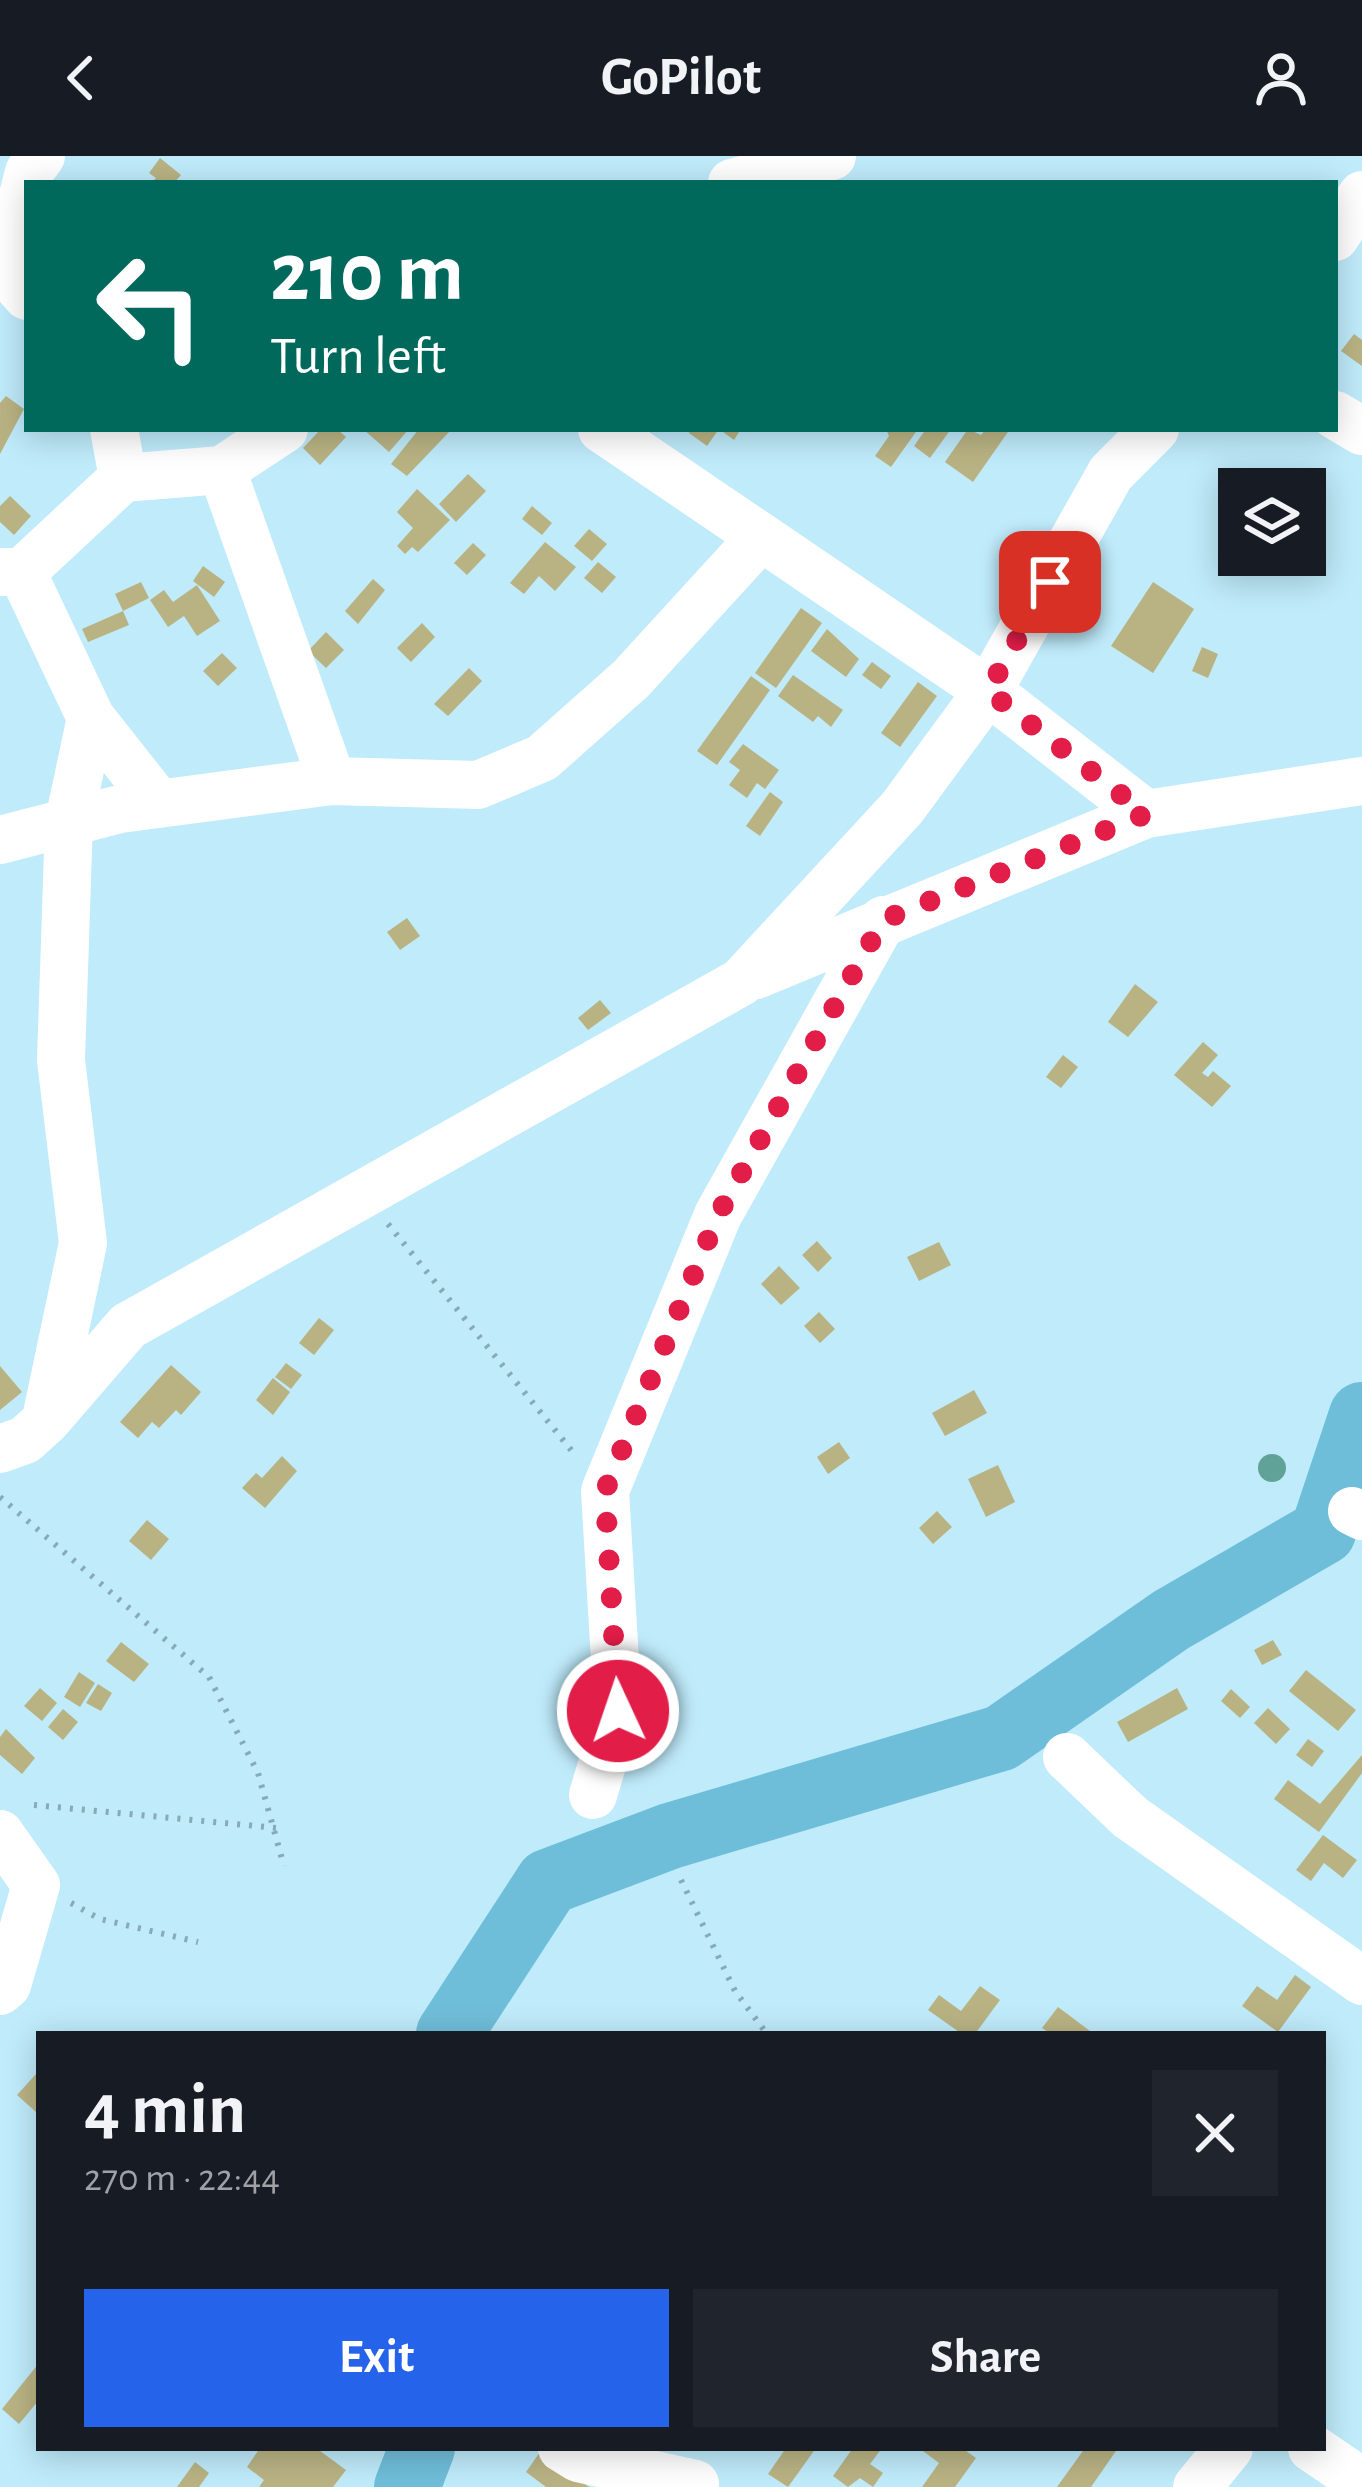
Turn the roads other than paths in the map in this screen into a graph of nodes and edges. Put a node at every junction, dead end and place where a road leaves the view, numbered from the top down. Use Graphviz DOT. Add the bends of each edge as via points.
graph roads {
  1 [pos="832,156"];
  2 [pos="742,180"];
  3 [pos="24,192"];
  4 [pos="1362,195"];
  5 [pos="1338,232"];
  6 [pos="24,293"];
  7 [pos="115,432"];
  8 [pos="279,432"];
  9 [pos="606,432"];
  10 [pos="1152,432"];
  11 [pos="222,470"];
  12 [pos="123,478"];
  13 [pos="760,538"];
  14 [pos="11,572"];
  15 [pos="988,691"];
  16 [pos="91,718"];
  17 [pos="332,781"];
  18 [pos="1362,781"];
  19 [pos="159,804"];
  20 [pos="1146,814"];
  21 [pos="69,821"];
  22 [pos="0,840"];
  23 [pos="883,920"];
  24 [pos="741,982"];
  25 [pos="46,1421"];
  26 [pos="0,1449"];
  27 [pos="1067,1757"];
  28 [pos="593,1795"];
  29 [pos="10,1819"];
  30 [pos="1362,1981"];
  31 [pos="0,1991"];
  32 [pos="567,2451"];
  33 [pos="1227,2451"];
  34 [pos="1316,2451"];
  35 [pos="693,2473"];
  36 [pos="1362,2482"];
  37 [pos="1197,2487"];
  1 -- 2 [label="street"];
  3 -- 6 [label="street" via="4,270"];
  4 -- 5 [label="street"];
  7 -- 12 [label="street"];
  8 -- 11 [label="street"];
  9 -- 13 [label="street"];
  10 -- 15 [label="street" via="1112,473"];
  11 -- 12 [label="street"];
  11 -- 17 [label="street"];
  12 -- 14 [label="street"];
  13 -- 15 [label="street"];
  13 -- 17 [label="street" via="631,679 542,758 478,784"];
  14 -- 16 [label="street"];
  15 -- 20 [label="street"];
  15 -- 24 [label="street" via="902,808"];
  16 -- 19 [label="street"];
  16 -- 21 [label="street"];
  17 -- 19 [label="street"];
  18 -- 20 [label="street"];
  19 -- 21 [label="street"];
  20 -- 23 [label="street"];
  21 -- 22 [label="street"];
  21 -- 25 [label="street" via="61,1060 83,1243"];
  23 -- 24 [label="street"];
  23 -- 28 [label="street" via="718,1215 605,1491 618,1711"];
  24 -- 25 [label="street" via="128,1325"];
  25 -- 26 [label="street"];
  27 -- 30 [label="street" via="1130,1817"];
  29 -- 31 [label="street" via="36,1885"];
  32 -- 35 [label="street"];
  33 -- 37 [label="street"];
  34 -- 36 [label="street"];
}
